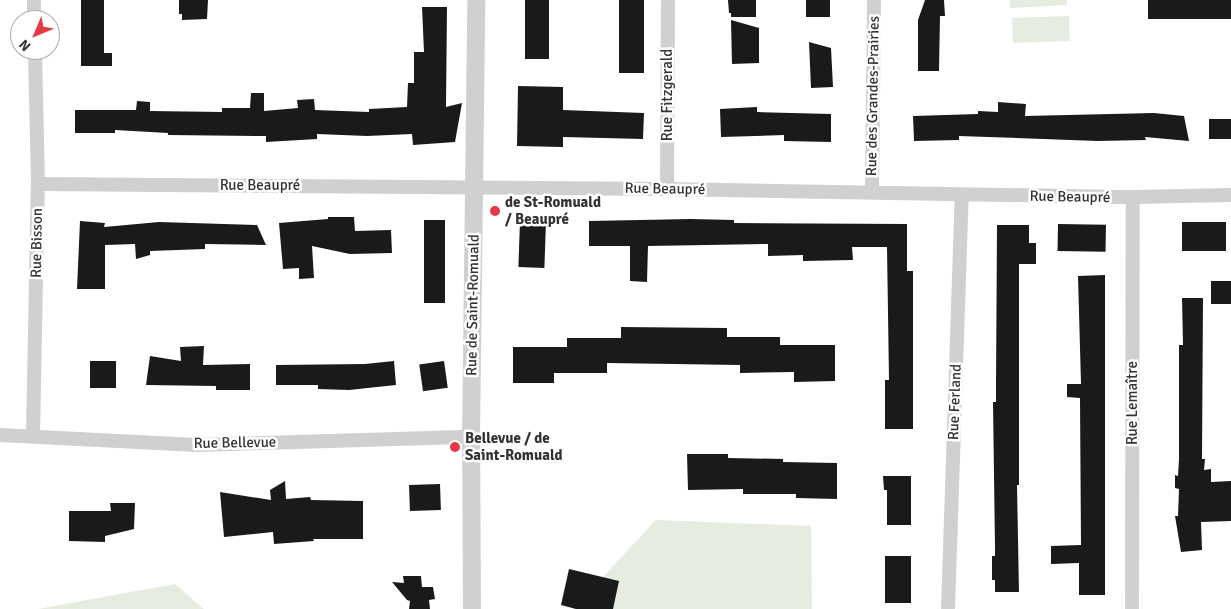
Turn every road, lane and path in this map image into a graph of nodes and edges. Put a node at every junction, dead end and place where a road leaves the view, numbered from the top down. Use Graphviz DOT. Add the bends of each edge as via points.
graph roads {
  1 [pos="476,0"];
  2 [pos="668,0"];
  3 [pos="874,0"];
  4 [pos="35,60"];
  5 [pos="38,184"];
  6 [pos="475,188"];
  7 [pos="667,189"];
  8 [pos="872,192"];
  9 [pos="962,195"];
  10 [pos="1231,195"];
  11 [pos="1134,197"];
  12 [pos="0,435"];
  13 [pos="33,435"];
  14 [pos="471,437"];
  15 [pos="472,609"];
  16 [pos="948,609"];
  17 [pos="1132,609"];
  1 -- 6 [label="street, Rue de Saint-Romuald"];
  2 -- 7 [label="street, Rue Fitzgerald"];
  3 -- 8 [label="street, Rue des Grandes-Prairies"];
  4 -- 5 [label="street, Rue Bisson"];
  5 -- 6 [label="street, Rue Beaupré"];
  5 -- 13 [label="street, Rue Bisson"];
  6 -- 7 [label="street, Rue Beaupré"];
  6 -- 14 [label="street, Rue de Saint-Romuald"];
  7 -- 8 [label="street, Rue Beaupré"];
  8 -- 9 [label="street, Rue Beaupré"];
  9 -- 11 [label="street, Rue Beaupré"];
  9 -- 16 [label="street, Rue Ferland"];
  10 -- 11 [label="street, Rue Beaupré"];
  11 -- 17 [label="street, Rue Lemaître"];
  12 -- 13 [label="street, Rue Bellevue"];
  13 -- 14 [label="street, Rue Bellevue" via="197,445"];
  14 -- 15 [label="street, Rue de Saint-Romuald"];
}
